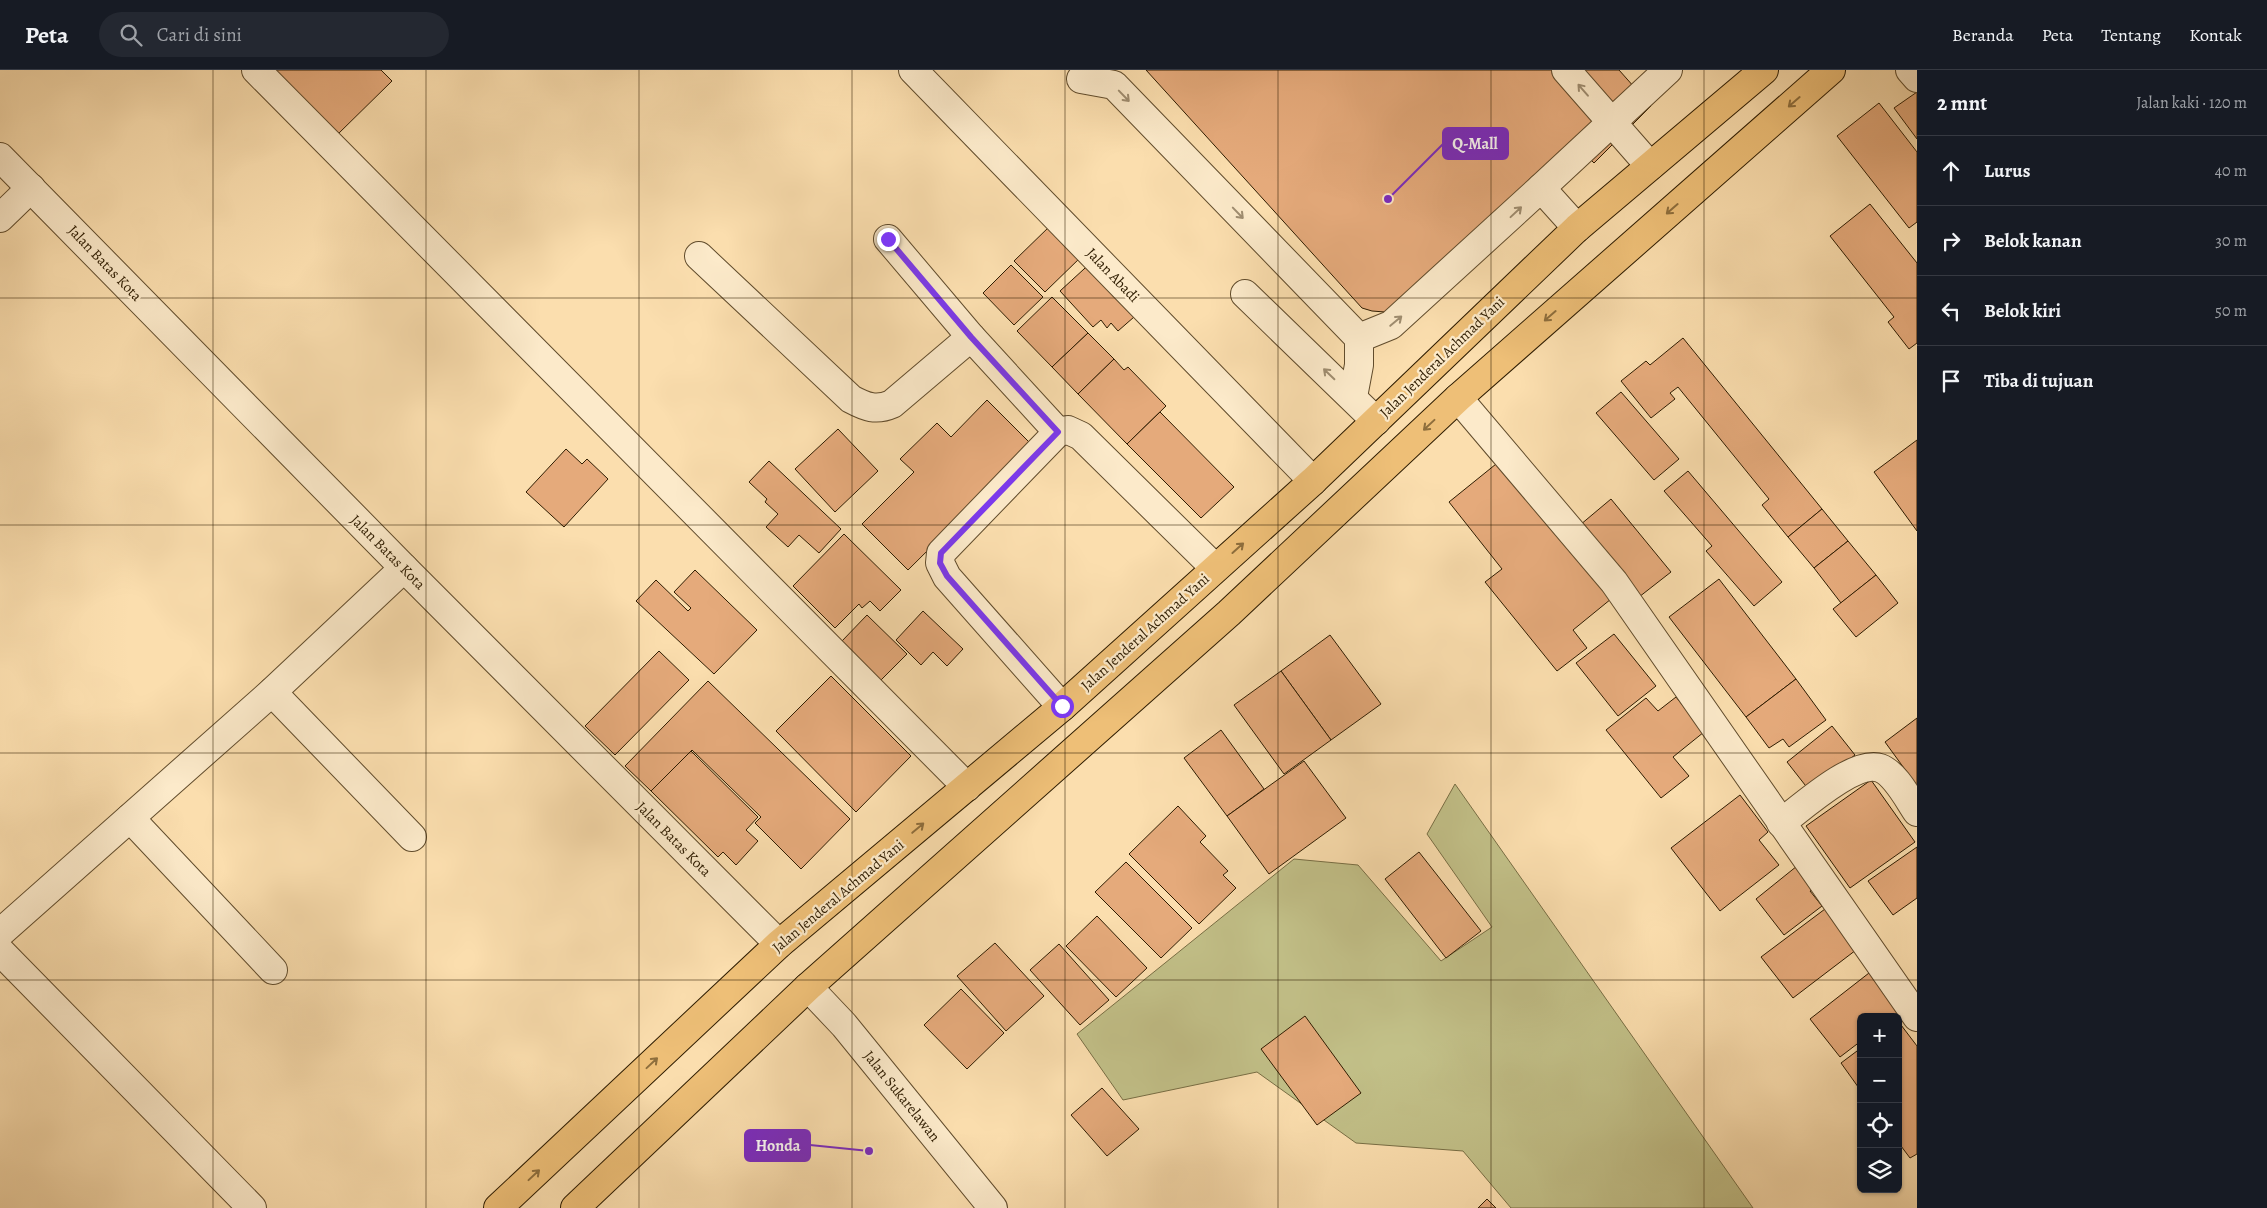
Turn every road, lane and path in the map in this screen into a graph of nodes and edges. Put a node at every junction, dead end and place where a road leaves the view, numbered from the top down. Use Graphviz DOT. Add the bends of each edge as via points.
graph roads {
  1 [pos="256,70"];
  2 [pos="913,70"];
  3 [pos="1566,70"];
  4 [pos="1668,70"];
  5 [pos="1764,70"];
  6 [pos="1831,70"];
  7 [pos="1910,70"];
  8 [pos="1917,78"];
  9 [pos="1081,79"];
  10 [pos="1611,121"];
  11 [pos="0,156"];
  12 [pos="1650,166"];
  13 [pos="31,188"];
  14 [pos="1541,188"];
  15 [pos="0,218"];
  16 [pos="1577,228"];
  17 [pos="888,239"];
  18 [pos="699,256"];
  19 [pos="1245,294"];
  20 [pos="971,337"];
  21 [pos="1359,338"];
  22 [pos="1353,397"];
  23 [pos="1458,398"];
  24 [pos="1376,421"];
  25 [pos="1058,432"];
  26 [pos="1313,481"];
  27 [pos="404,568"];
  28 [pos="1215,568"];
  29 [pos="272,692"];
  30 [pos="1062,706"];
  31 [pos="967,787"];
  32 [pos="1917,812"];
  33 [pos="130,818"];
  34 [pos="1781,823"];
  35 [pos="412,837"];
  36 [pos="0,933"];
  37 [pos="779,944"];
  38 [pos="0,951"];
  39 [pos="274,970"];
  40 [pos="808,987"];
  41 [pos="1917,1017"];
  42 [pos="252,1208"];
  43 [pos="498,1208"];
  44 [pos="575,1208"];
  45 [pos="994,1208"];
  1 -- 31 [label="street"];
  2 -- 26 [label="street, Jalan Abadi"];
  10 -- 3 [label="street, one-way"];
  4 -- 10 [label="street"];
  5 -- 12 [label="highway, Jalan Jenderal Achmad Yani"];
  6 -- 23 [label="highway, one-way"];
  7 -- 8 [label="street"];
  9 -- 21 [label="street, one-way" via="1114,85"];
  10 -- 12 [label="street"];
  10 -- 14 [label="street"];
  11 -- 13 [label="street, Jalan Batas Kota"];
  12 -- 16 [label="highway, Jalan Jenderal Achmad Yani"];
  13 -- 15 [label="street"];
  13 -- 27 [label="street, Jalan Batas Kota"];
  14 -- 16 [label="street"];
  21 -- 14 [label="street, one-way" via="1391,325"];
  16 -- 24 [label="highway, Jalan Jenderal Achmad Yani"];
  17 -- 20 [label="street"];
  18 -- 20 [label="street" via="851,399 865,407 881,409 892,404"];
  22 -- 19 [label="street, one-way"];
  20 -- 25 [label="street"];
  21 -- 22 [label="street" via="1359,365"];
  22 -- 24 [label="street"];
  23 -- 34 [label="street" via="1614,582"];
  23 -- 40 [label="highway, one-way" via="1229,613"];
  24 -- 26 [label="highway, Jalan Jenderal Achmad Yani"];
  25 -- 28 [label="street" via="1068,430 1081,436"];
  25 -- 30 [label="street" via="941,553 940,563 947,576"];
  28 -- 26 [label="highway, Jalan Jenderal Achmad Yani, one-way"];
  27 -- 29 [label="street"];
  27 -- 37 [label="street, Jalan Batas Kota"];
  28 -- 30 [label="highway, Jalan Jenderal Achmad Yani"];
  29 -- 33 [label="street"];
  29 -- 35 [label="street"];
  30 -- 31 [label="highway, Jalan Jenderal Achmad Yani"];
  37 -- 31 [label="highway, Jalan Jenderal Achmad Yani, one-way"];
  32 -- 34 [label="street" via="1892,777 1880,768 1862,769 1835,782"];
  33 -- 36 [label="street"];
  33 -- 39 [label="street"];
  34 -- 41 [label="street"];
  43 -- 37 [label="highway, Jalan Jenderal Achmad Yani, one-way"];
  38 -- 42 [label="street"];
  40 -- 44 [label="highway"];
  40 -- 45 [label="street, Jalan Sukarelawan" via="844,1025"];
}
